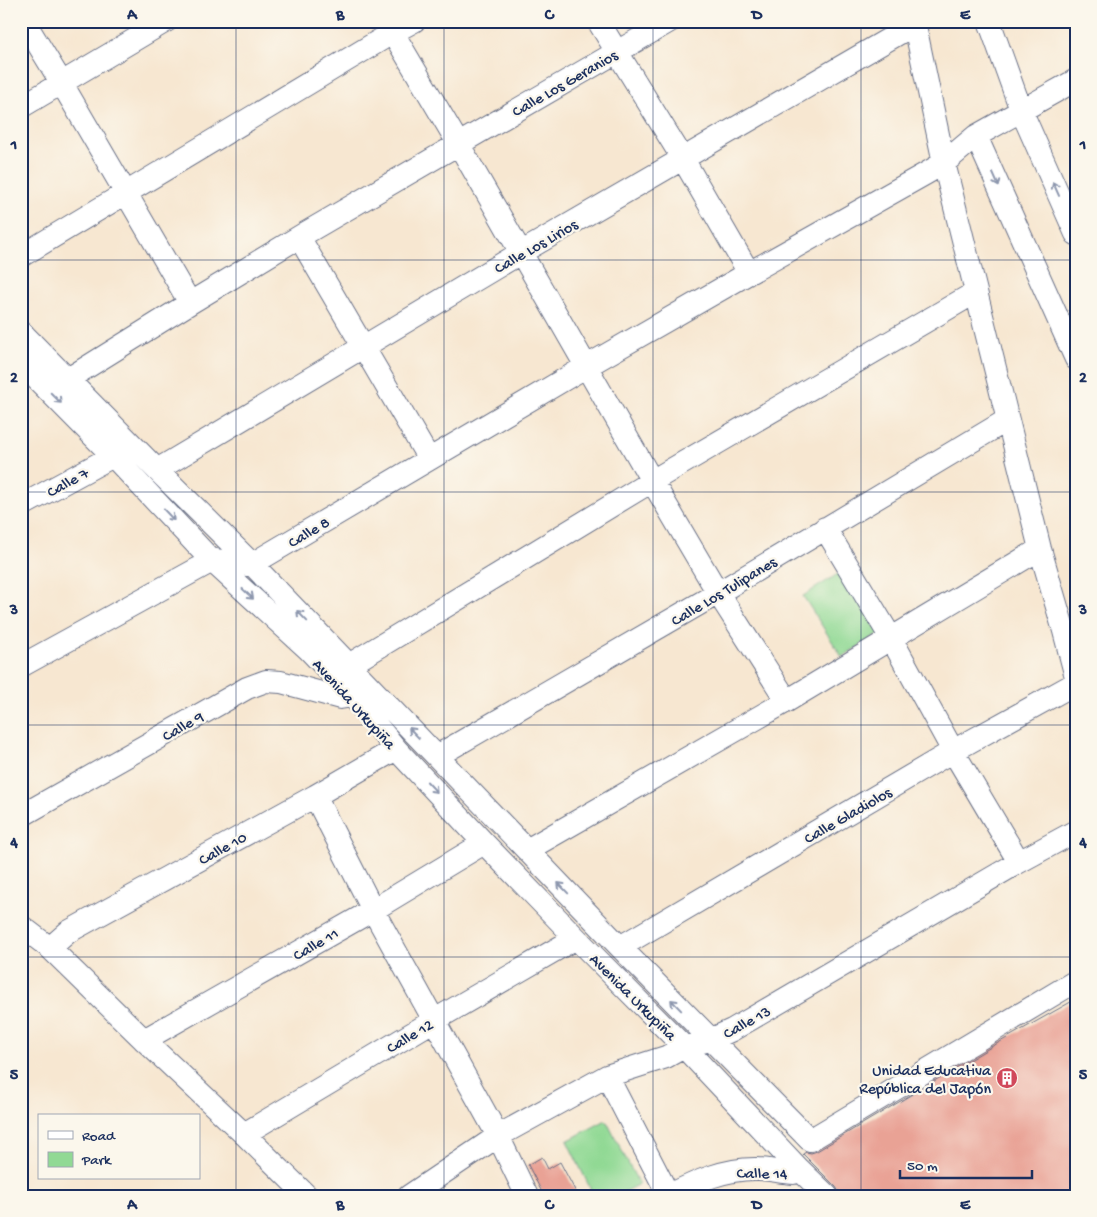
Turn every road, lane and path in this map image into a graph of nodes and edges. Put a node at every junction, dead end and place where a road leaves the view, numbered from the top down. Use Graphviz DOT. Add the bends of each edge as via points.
graph roads {
  1 [pos="24,21"];
  2 [pos="166,21"];
  3 [pos="414,21"];
  4 [pos="598,21"];
  5 [pos="670,21"];
  6 [pos="990,21"];
  7 [pos="915,22"];
  8 [pos="389,27"];
  9 [pos="617,51"];
  10 [pos="1076,80"];
  11 [pos="61,82"];
  12 [pos="21,107"];
  13 [pos="1021,110"];
  14 [pos="976,136"];
  15 [pos="458,143"];
  16 [pos="683,160"];
  17 [pos="944,163"];
  18 [pos="126,193"];
  19 [pos="1076,234"];
  20 [pos="299,237"];
  21 [pos="522,252"];
  22 [pos="21,256"];
  23 [pos="749,273"];
  24 [pos="976,292"];
  25 [pos="190,303"];
  26 [pos="21,332"];
  27 [pos="363,347"];
  28 [pos="1076,359"];
  29 [pos="21,363"];
  30 [pos="587,366"];
  31 [pos="68,380"];
  32 [pos="1007,420"];
  33 [pos="113,456"];
  34 [pos="429,459"];
  35 [pos="157,470"];
  36 [pos="652,481"];
  37 [pos="21,506"];
  38 [pos="825,528"];
  39 [pos="1040,550"];
  40 [pos="212,561"];
  41 [pos="252,564"];
  42 [pos="718,593"];
  43 [pos="1070,628"];
  44 [pos="891,638"];
  45 [pos="349,665"];
  46 [pos="21,666"];
  47 [pos="1076,677"];
  48 [pos="1076,682"];
  49 [pos="352,694"];
  50 [pos="787,701"];
  51 [pos="396,749"];
  52 [pos="953,751"];
  53 [pos="437,756"];
  54 [pos="315,796"];
  55 [pos="21,816"];
  56 [pos="1076,831"];
  57 [pos="484,842"];
  58 [pos="527,850"];
  59 [pos="1019,862"];
  60 [pos="373,910"];
  61 [pos="21,926"];
  62 [pos="576,938"];
  63 [pos="620,947"];
  64 [pos="50,948"];
  65 [pos="1076,980"];
  66 [pos="433,1021"];
  67 [pos="144,1040"];
  68 [pos="710,1040"];
  69 [pos="684,1047"];
  70 [pos="607,1076"];
  71 [pos="244,1134"];
  72 [pos="498,1136"];
  73 [pos="799,1169"];
  74 [pos="307,1196"];
  75 [pos="410,1196"];
  76 [pos="527,1196"];
  77 [pos="669,1196"];
  78 [pos="827,1196"];
  1 -- 11 [label="street"];
  2 -- 11 [label="street"];
  3 -- 8 [label="street"];
  4 -- 9 [label="street"];
  5 -- 9 [label="street, Calle Los Geranios"];
  6 -- 13 [label="street"];
  7 -- 16 [label="street, Calle Los Lirios"];
  7 -- 17 [label="street"];
  8 -- 15 [label="street"];
  8 -- 18 [label="street"];
  9 -- 15 [label="street, Calle Los Geranios"];
  9 -- 16 [label="street"];
  10 -- 13 [label="street, Calle 8"];
  11 -- 12 [label="street"];
  11 -- 18 [label="street"];
  13 -- 14 [label="street, Calle 8"];
  19 -- 13 [label="street, one-way"];
  14 -- 17 [label="street, Calle 8"];
  14 -- 28 [label="street, one-way"];
  15 -- 20 [label="street, Calle Los Geranios"];
  15 -- 21 [label="street"];
  16 -- 21 [label="street, Calle Los Lirios"];
  16 -- 23 [label="street"];
  17 -- 23 [label="street, Calle 8"];
  17 -- 24 [label="street"];
  18 -- 22 [label="street"];
  18 -- 25 [label="street"];
  20 -- 25 [label="street, Calle Los Geranios"];
  20 -- 27 [label="street"];
  21 -- 27 [label="street, Calle Los Lirios"];
  21 -- 30 [label="street"];
  23 -- 30 [label="street, Calle 8"];
  24 -- 32 [label="street"];
  24 -- 36 [label="street"];
  25 -- 31 [label="street, Calle Los Geranios"];
  26 -- 31 [label="street"];
  27 -- 34 [label="street"];
  27 -- 35 [label="street, Calle Los Lirios"];
  29 -- 33 [label="street, Avenida Urkupiña, one-way"];
  30 -- 34 [label="street, Calle 8"];
  30 -- 36 [label="street"];
  31 -- 35 [label="street"];
  32 -- 38 [label="street, Calle Los Tulipanes"];
  32 -- 39 [label="street"];
  33 -- 37 [label="street, Calle 7"];
  33 -- 40 [label="street, Avenida Urkupiña, one-way"];
  34 -- 41 [label="street, Calle 8"];
  35 -- 41 [label="street"];
  36 -- 42 [label="street"];
  36 -- 45 [label="street"];
  38 -- 42 [label="street, Calle Los Tulipanes"];
  38 -- 44 [label="street"];
  39 -- 43 [label="street"];
  39 -- 44 [label="street"];
  40 -- 41 [label="street"];
  40 -- 46 [label="street"];
  40 -- 49 [label="street, Avenida Urkupiña, one-way"];
  45 -- 41 [label="street, one-way"];
  42 -- 50 [label="street"];
  42 -- 53 [label="street, Calle Los Tulipanes"];
  43 -- 47 [label="street"];
  44 -- 50 [label="street"];
  44 -- 52 [label="street"];
  53 -- 45 [label="street, one-way"];
  48 -- 52 [label="street, Calle Gladiolos"];
  49 -- 51 [label="street, Avenida Urkupiña"];
  49 -- 55 [label="street, Calle 9" via="340,698 266,681 246,688"];
  50 -- 58 [label="street"];
  51 -- 54 [label="street, Calle 10"];
  51 -- 57 [label="street, Avenida Urkupiña, one-way"];
  52 -- 59 [label="street"];
  52 -- 63 [label="street, Calle Gladiolos"];
  53 -- 58 [label="street"];
  54 -- 60 [label="street"];
  54 -- 64 [label="street, Calle 10" via="68,932"];
  56 -- 59 [label="street, Calle 13"];
  57 -- 60 [label="street, Calle 11"];
  57 -- 62 [label="street, Avenida Urkupiña"];
  63 -- 58 [label="street, one-way"];
  59 -- 68 [label="street, Calle 13"];
  60 -- 66 [label="street"];
  60 -- 67 [label="street, Calle 11"];
  61 -- 64 [label="street"];
  62 -- 66 [label="street, Calle 12"];
  62 -- 69 [label="street, Avenida Urkupiña"];
  68 -- 63 [label="street, one-way"];
  64 -- 67 [label="street"];
  65 -- 68 [label="street" via="810,1140"];
  66 -- 71 [label="street, Calle 12"];
  66 -- 72 [label="street"];
  67 -- 71 [label="street"];
  68 -- 69 [label="street, Calle 13"];
  69 -- 70 [label="street, Calle 13" via="666,1057"];
  69 -- 73 [label="street, Avenida Urkupiña"];
  70 -- 72 [label="street, Calle 13"];
  70 -- 77 [label="street"];
  71 -- 74 [label="street"];
  72 -- 75 [label="street, Calle 13"];
  72 -- 76 [label="street"];
  73 -- 77 [label="street, Calle 14" via="794,1173 732,1170 703,1179"];
  73 -- 78 [label="street, Avenida Urkupiña"];
}
